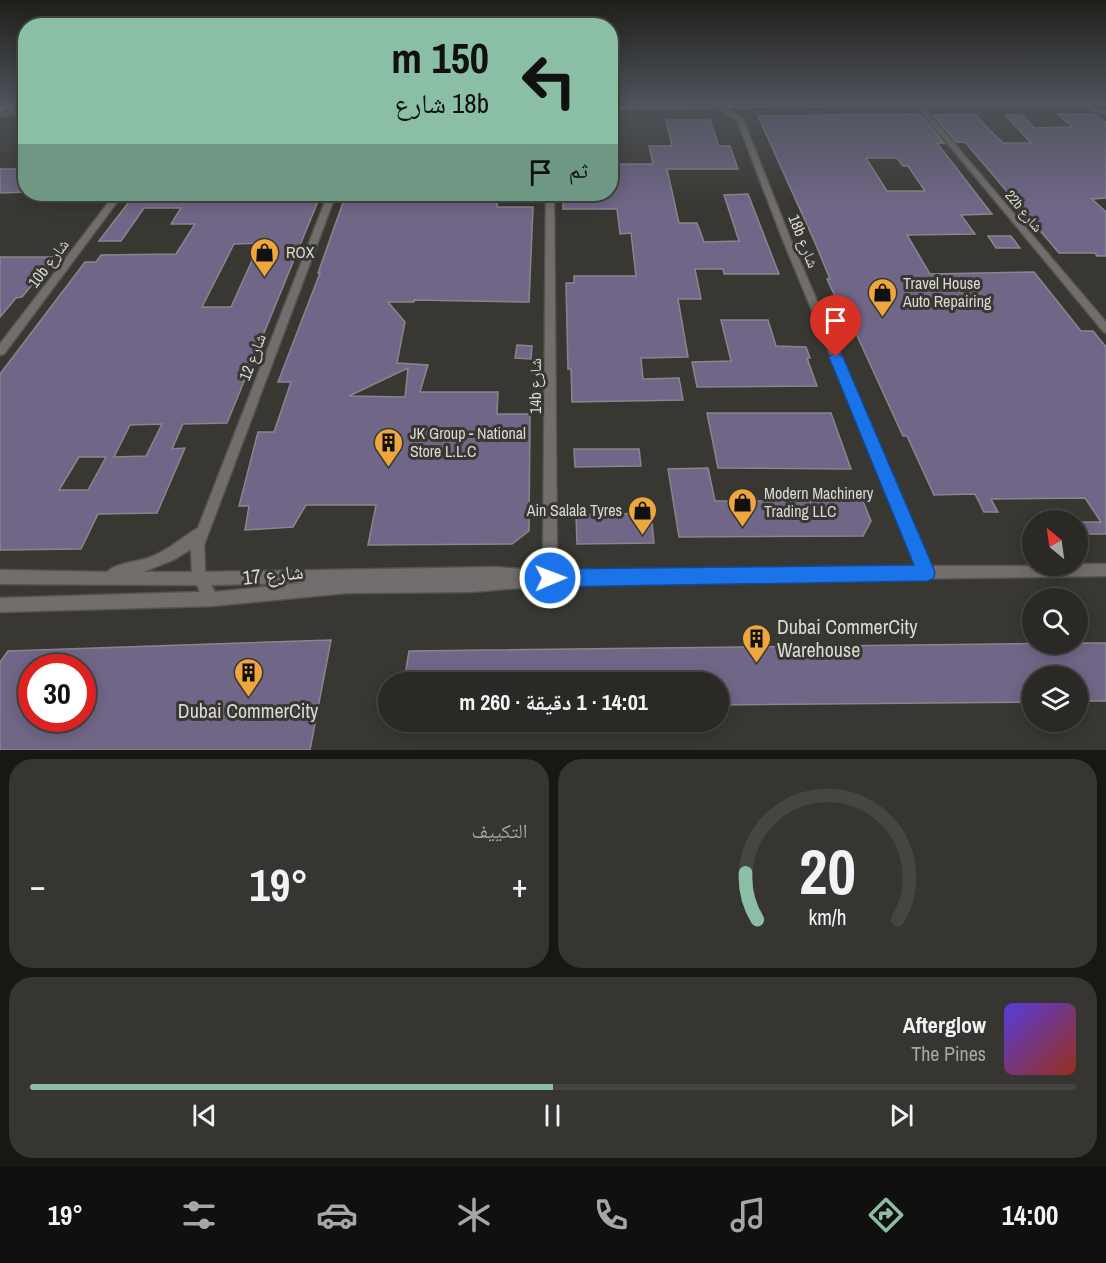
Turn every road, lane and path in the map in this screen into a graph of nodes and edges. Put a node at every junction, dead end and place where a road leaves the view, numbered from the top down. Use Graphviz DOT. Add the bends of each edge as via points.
graph roads {
  1 [pos="746,135"];
  2 [pos="944,135"];
  3 [pos="114,201"];
  4 [pos="329,201"];
  5 [pos="550,201"];
  6 [pos="1106,329"];
  7 [pos="0,351"];
  8 [pos="203,531"];
  9 [pos="1106,570"];
  10 [pos="927,573"];
  11 [pos="0,577"];
  12 [pos="99,577"];
  13 [pos="199,578"];
  14 [pos="550,578"];
  15 [pos="212,599"];
  16 [pos="0,605"];
  1 -- 10 [label="street, 18b شارع"];
  2 -- 6 [label="street, 22b شارع"];
  3 -- 7 [label="street, 10b شارع"];
  4 -- 8 [label="street, شارع 12"];
  5 -- 14 [label="street, 14b شارع"];
  8 -- 12 [label="street" via="160,561"];
  8 -- 13 [label="street, شارع 12" via="196,561"];
  9 -- 10 [label="street, شارع 17"];
  10 -- 14 [label="street, شارع 17"];
  11 -- 12 [label="street, شارع 17"];
  12 -- 13 [label="street, شارع 17"];
  13 -- 14 [label="street, شارع 17" via="496,574"];
  13 -- 15 [label="street, شارع 12"];
  14 -- 15 [label="street, شارع 17" via="470,585 347,586"];
  15 -- 16 [label="street, شارع 17"];
}
